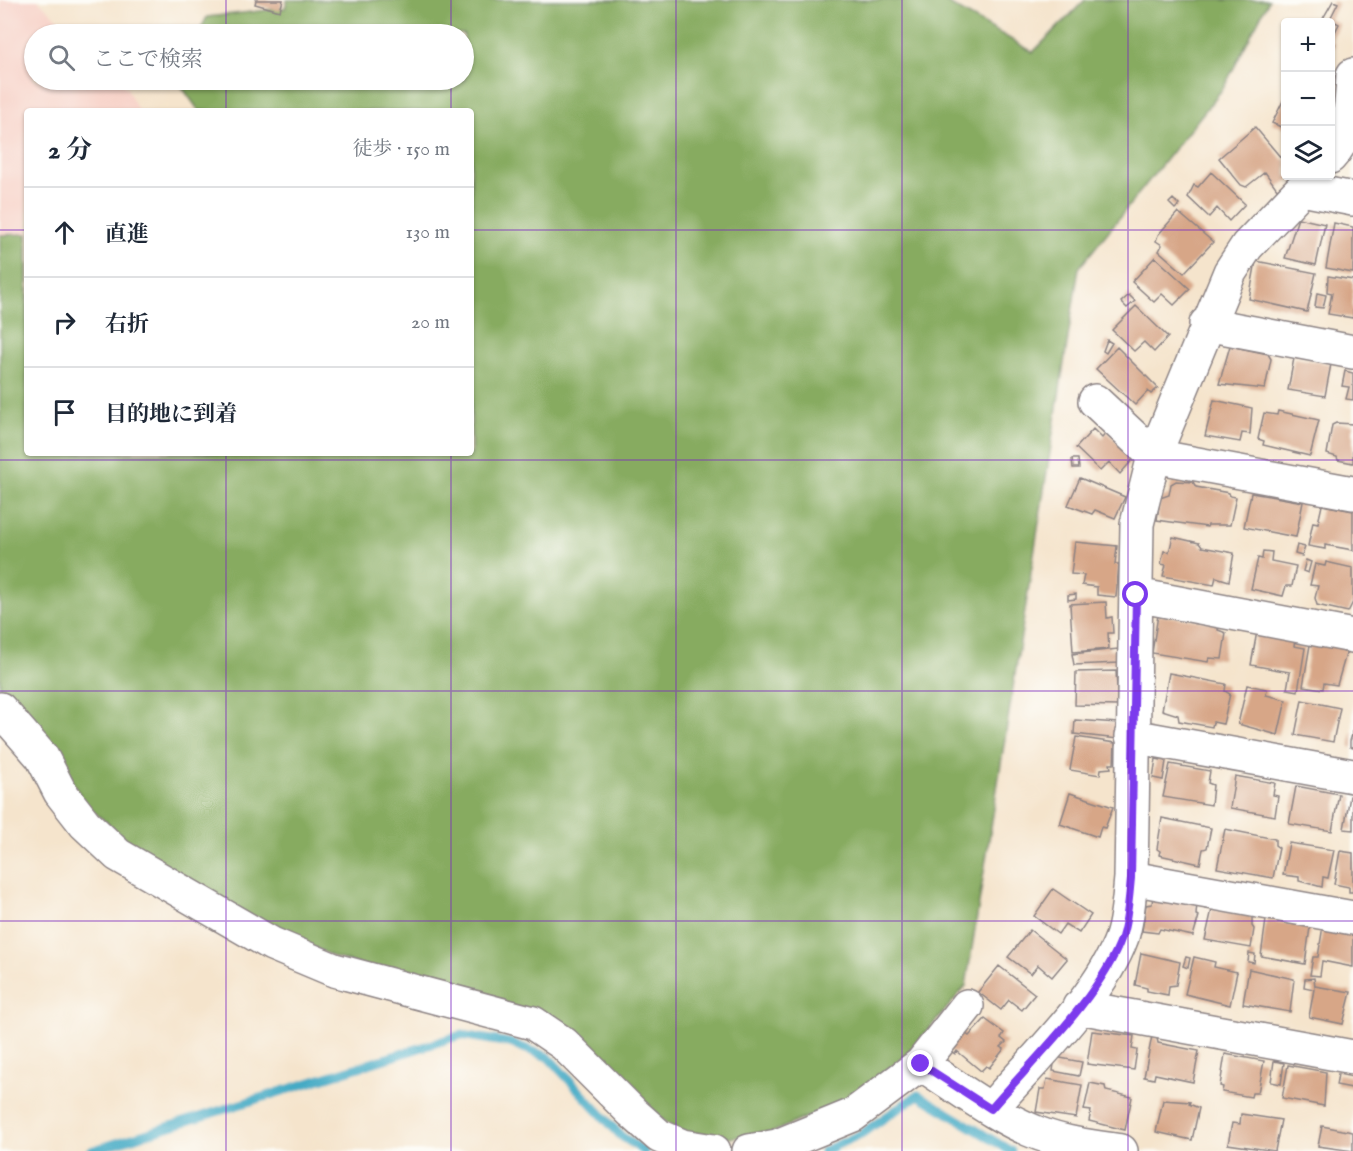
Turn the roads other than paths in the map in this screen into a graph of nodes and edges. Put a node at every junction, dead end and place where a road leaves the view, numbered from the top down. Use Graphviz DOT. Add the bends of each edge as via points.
graph roads {
  1 [pos="1353,75"];
  2 [pos="1335,152"];
  3 [pos="1308,182"];
  4 [pos="1353,199"];
  5 [pos="1206,324"];
  6 [pos="1353,352"];
  7 [pos="1095,401"];
  8 [pos="1154,456"];
  9 [pos="1353,493"];
  10 [pos="1136,595"];
  11 [pos="1353,636"];
  12 [pos="0,709"];
  13 [pos="1132,736"];
  14 [pos="1353,776"];
  15 [pos="1131,878"];
  16 [pos="1353,918"];
  17 [pos="968,1006"];
  18 [pos="1079,1007"];
  19 [pos="1353,1057"];
  20 [pos="921,1064"];
  21 [pos="991,1109"];
  22 [pos="714,1151"];
  23 [pos="749,1151"];
  24 [pos="1121,1151"];
  1 -- 2 [label="street" via="1347,126"];
  3 -- 4 [label="street"];
  3 -- 5 [label="street" via="1247,246"];
  5 -- 6 [label="street"];
  5 -- 8 [label="street"];
  7 -- 8 [label="street"];
  8 -- 9 [label="street"];
  8 -- 10 [label="street" via="1137,524"];
  10 -- 11 [label="street"];
  10 -- 13 [label="street"];
  12 -- 22 [label="street" via="42,757 60,792 85,824 118,855 272,944 334,970 533,1023 564,1044 659,1136 682,1146"];
  13 -- 14 [label="street"];
  13 -- 15 [label="street"];
  15 -- 16 [label="street"];
  15 -- 18 [label="street" via="1122,936 1112,959"];
  17 -- 20 [label="street"];
  18 -- 19 [label="street"];
  18 -- 21 [label="street"];
  20 -- 21 [label="street"];
  20 -- 23 [label="street" via="853,1115 777,1146"];
  21 -- 24 [label="street" via="1039,1134"];
}
